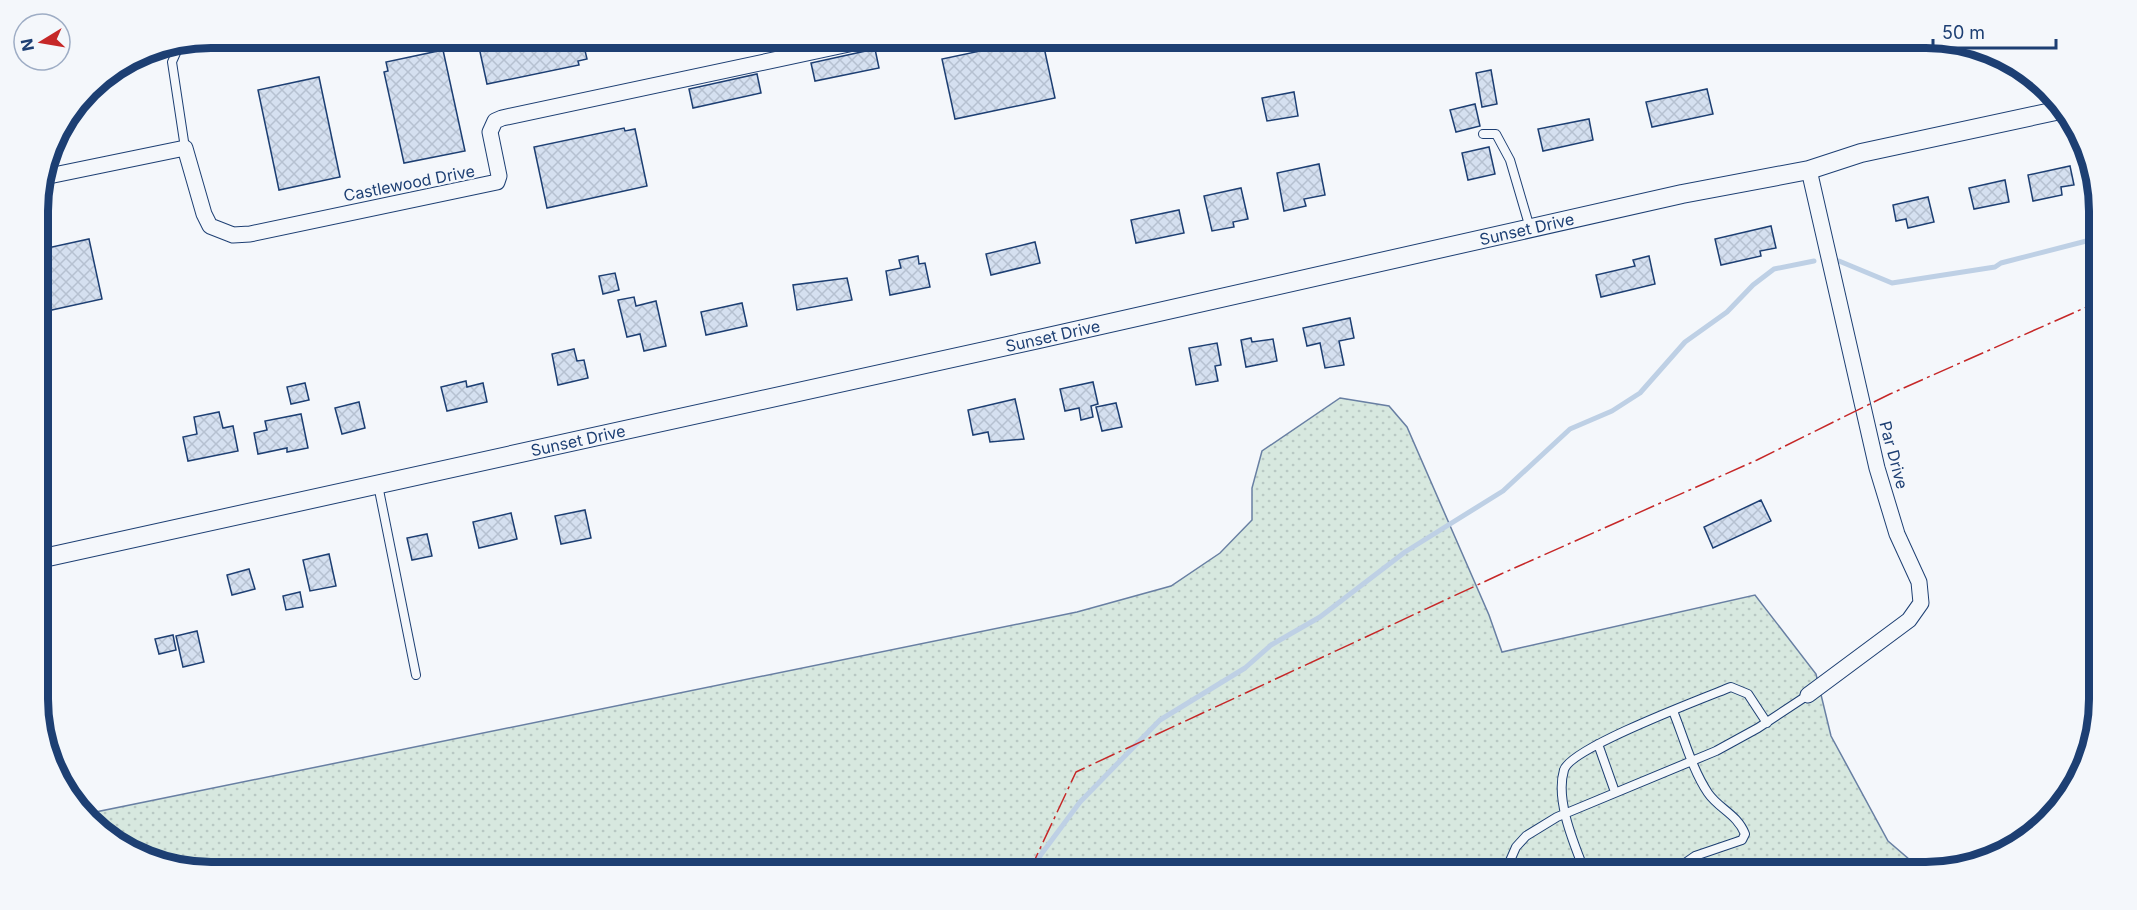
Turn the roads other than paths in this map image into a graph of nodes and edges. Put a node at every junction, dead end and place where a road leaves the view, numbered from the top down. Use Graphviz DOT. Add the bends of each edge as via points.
graph roads {
  1 [pos="831,48"];
  2 [pos="177,52"];
  3 [pos="2054,111"];
  4 [pos="1483,134"];
  5 [pos="186,148"];
  6 [pos="1809,170"];
  7 [pos="53,175"];
  8 [pos="1530,228"];
  9 [pos="378,485"];
  10 [pos="48,557"];
  11 [pos="416,675"];
  12 [pos="1808,695"];
  13 [pos="1673,711"];
  14 [pos="1767,723"];
  15 [pos="1598,744"];
  16 [pos="1692,760"];
  17 [pos="1615,792"];
  18 [pos="1565,813"];
  19 [pos="1509,862"];
  20 [pos="1582,862"];
  21 [pos="1686,862"];
  1 -- 5 [label="street, Castlewood Drive" via="502,118 495,121 490,132 497,182 250,234 233,235 210,226"];
  2 -- 5 [label="lane" via="172,62"];
  3 -- 6 [label="street, Sunset Drive" via="1861,153"];
  4 -- 8 [label="lane" via="1496,134 1510,160"];
  5 -- 7 [label="street"];
  6 -- 8 [label="street, Sunset Drive"];
  6 -- 12 [label="street, Par Drive" via="1877,468 1897,534 1919,582 1921,603 1909,620"];
  8 -- 9 [label="street, Sunset Drive"];
  9 -- 10 [label="street, Sunset Drive"];
  9 -- 11 [label="lane"];
  12 -- 14 [label="lane"];
  13 -- 14 [label="lane" via="1731,687 1748,694"];
  13 -- 15 [label="lane"];
  13 -- 16 [label="lane"];
  14 -- 16 [label="lane"];
  15 -- 17 [label="lane"];
  15 -- 18 [label="lane" via="1569,762 1564,770"];
  16 -- 17 [label="lane"];
  16 -- 21 [label="lane" via="1710,796 1736,817 1745,834 1742,840"];
  17 -- 18 [label="lane"];
  18 -- 19 [label="lane" via="1526,836"];
  18 -- 20 [label="lane"];
}
